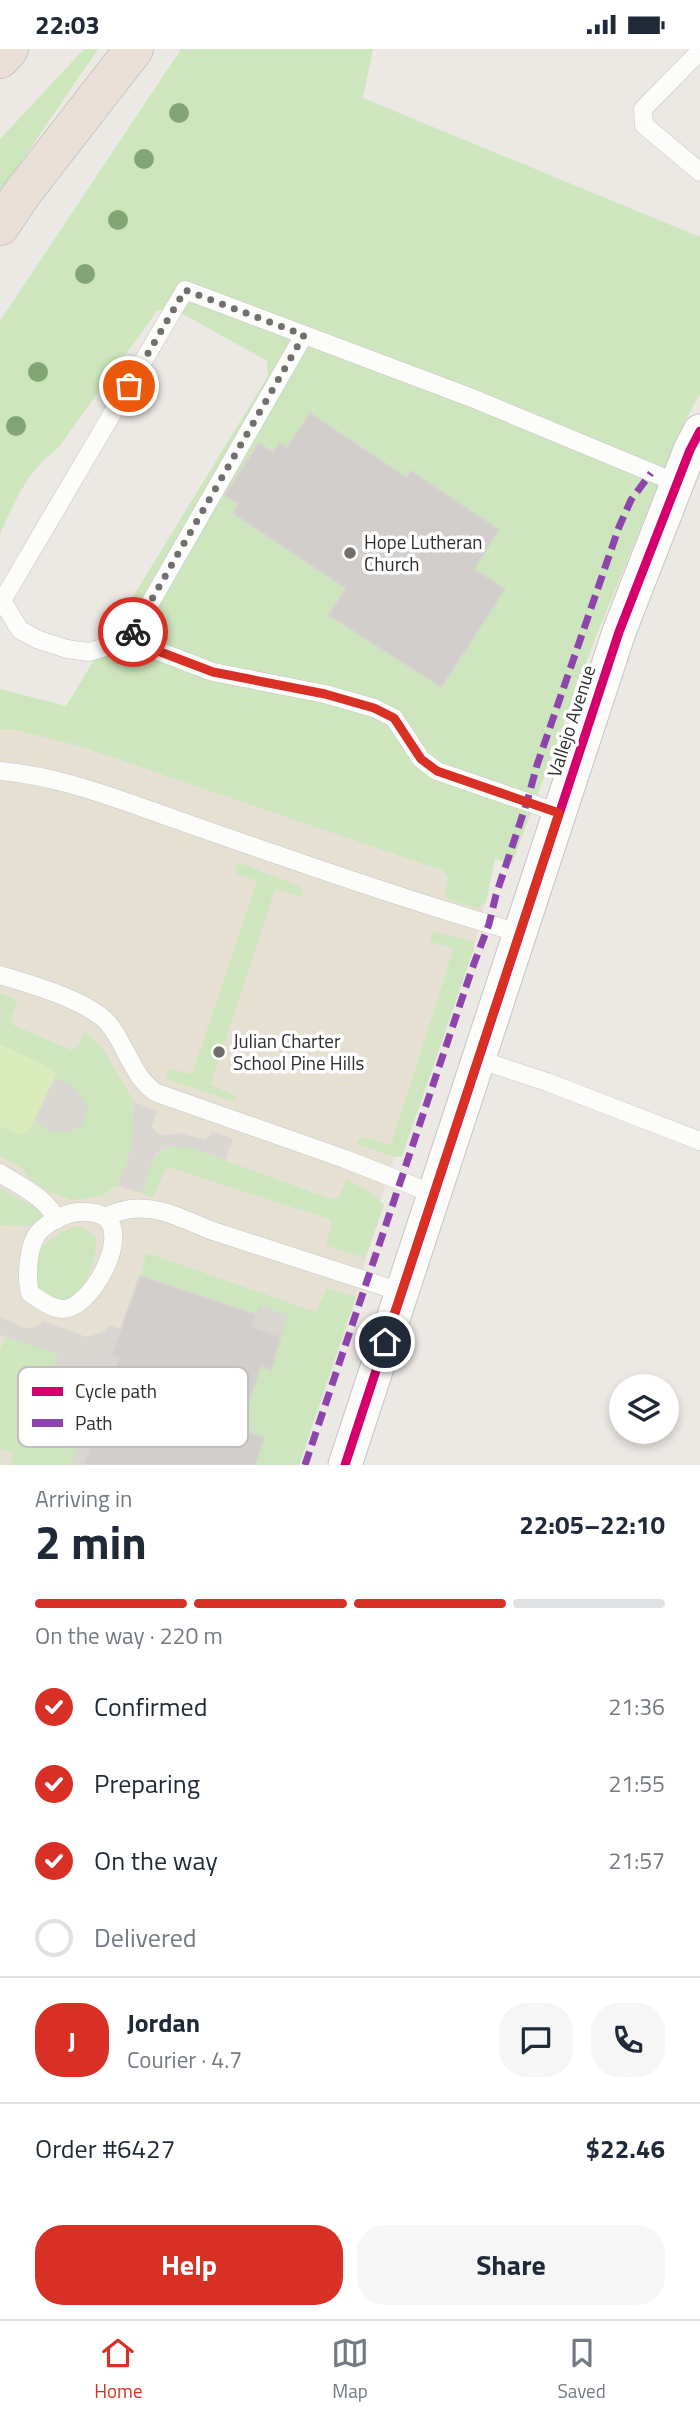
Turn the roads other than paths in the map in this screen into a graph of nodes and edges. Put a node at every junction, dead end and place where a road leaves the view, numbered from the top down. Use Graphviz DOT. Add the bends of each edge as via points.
graph roads {
  1 [pos="9,49"];
  2 [pos="134,49"];
  3 [pos="700,51"];
  4 [pos="0,59"];
  5 [pos="700,172"];
  6 [pos="0,226"];
  7 [pos="304,335"];
  8 [pos="700,431"];
  9 [pos="677,483"];
  10 [pos="129,640"];
  11 [pos="0,771"];
  12 [pos="559,813"];
  13 [pos="520,933"];
  14 [pos="0,975"];
  15 [pos="477,1059"];
  16 [pos="700,1141"];
  17 [pos="0,1173"];
  18 [pos="434,1195"];
  19 [pos="106,1217"];
  20 [pos="56,1220"];
  21 [pos="401,1292"];
  22 [pos="345,1465"];
  1 -- 4 [label="highway"];
  2 -- 6 [label="highway"];
  3 -- 5 [label="lane" via="643,109 644,125"];
  7 -- 9 [label="lane"];
  7 -- 10 [label="lane"];
  7 -- 10 [label="lane" via="185,290 2,601 20,630 67,649 89,652"];
  8 -- 9 [label="street, Vallejo Avenue"];
  9 -- 12 [label="street, Vallejo Avenue" via="619,632"];
  10 -- 12 [label="lane" via="213,672 374,708 394,718 421,759 437,771"];
  11 -- 13 [label="lane" via="34,774"];
  12 -- 13 [label="street, Vallejo Avenue"];
  13 -- 15 [label="street, Vallejo Avenue"];
  14 -- 18 [label="lane" via="93,1011 107,1022 142,1079 157,1093"];
  15 -- 16 [label="lane"];
  15 -- 18 [label="street, Vallejo Avenue"];
  17 -- 20 [label="lane" via="42,1201"];
  18 -- 21 [label="street, Vallejo Avenue"];
  19 -- 20 [label="lane" via="77,1212"];
  19 -- 20 [label="lane" via="114,1231 113,1247 99,1283 71,1308 60,1310 30,1293 27,1282 37,1234"];
  19 -- 21 [label="lane" via="120,1210 174,1214"];
  21 -- 22 [label="street, Vallejo Avenue"];
}
